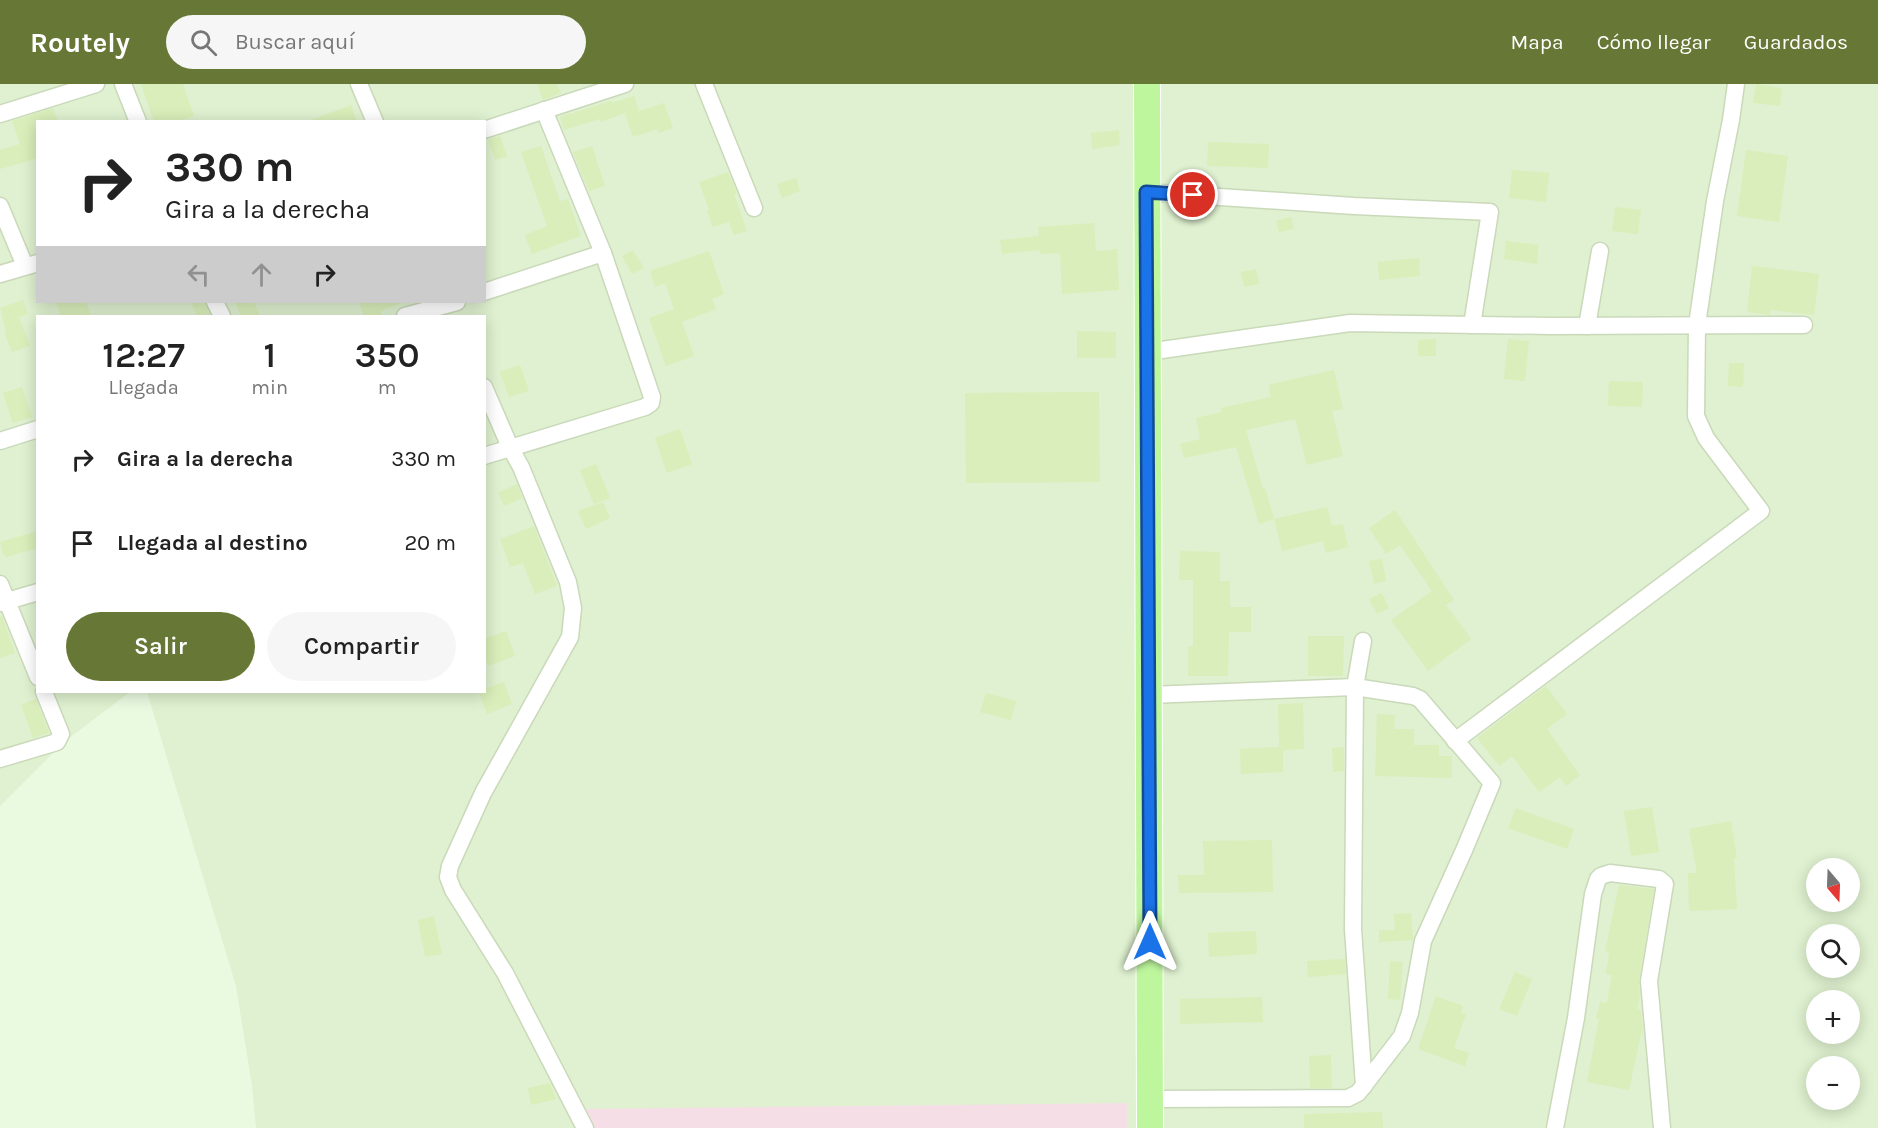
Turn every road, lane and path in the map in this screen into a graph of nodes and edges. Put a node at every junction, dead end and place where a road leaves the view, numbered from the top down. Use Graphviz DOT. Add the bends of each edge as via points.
graph roads {
  1 [pos="96,84"];
  2 [pos="123,84"];
  3 [pos="359,84"];
  4 [pos="625,84"];
  5 [pos="704,84"];
  6 [pos="1147,84"];
  7 [pos="1736,84"];
  8 [pos="544,110"];
  9 [pos="0,114"];
  10 [pos="137,120"];
  11 [pos="374,120"];
  12 [pos="486,129"];
  13 [pos="1146,192"];
  14 [pos="0,206"];
  15 [pos="753,208"];
  16 [pos="1600,251"];
  17 [pos="603,254"];
  18 [pos="32,264"];
  19 [pos="0,274"];
  20 [pos="486,291"];
  21 [pos="452,306"];
  22 [pos="410,315"];
  23 [pos="1472,325"];
  24 [pos="1697,325"];
  25 [pos="1804,325"];
  26 [pos="1587,326"];
  27 [pos="1148,352"];
  28 [pos="486,392"];
  29 [pos="36,430"];
  30 [pos="0,441"];
  31 [pos="510,447"];
  32 [pos="486,455"];
  33 [pos="0,584"];
  34 [pos="36,593"];
  35 [pos="3,602"];
  36 [pos="1363,641"];
  37 [pos="36,673"];
  38 [pos="1355,687"];
  39 [pos="44,693"];
  40 [pos="1149,695"];
  41 [pos="1455,741"];
  42 [pos="0,759"];
  43 [pos="1364,1086"];
  44 [pos="1151,1099"];
  45 [pos="585,1128"];
  46 [pos="1150,1128"];
  47 [pos="1555,1128"];
  48 [pos="1662,1128"];
  1 -- 9 [label="street"];
  2 -- 10 [label="street"];
  3 -- 11 [label="street"];
  4 -- 8 [label="street"];
  5 -- 15 [label="street"];
  6 -- 13 [label="main road"];
  7 -- 24 [label="street"];
  8 -- 12 [label="street"];
  8 -- 17 [label="street"];
  13 -- 23 [label="street" via="1490,212"];
  13 -- 27 [label="main road"];
  14 -- 18 [label="street"];
  16 -- 26 [label="street"];
  17 -- 20 [label="street"];
  17 -- 31 [label="street" via="651,403"];
  18 -- 19 [label="street"];
  21 -- 22 [label="street"];
  23 -- 26 [label="street"];
  23 -- 27 [label="street" via="1350,323"];
  24 -- 25 [label="street"];
  24 -- 26 [label="street"];
  24 -- 41 [label="street" via="1696,416 1706,438 1761,511"];
  27 -- 40 [label="main road"];
  28 -- 31 [label="street"];
  29 -- 30 [label="street"];
  31 -- 32 [label="street"];
  31 -- 45 [label="street" via="568,582 573,608 570,637 483,793 448,877 505,973"];
  33 -- 35 [label="street"];
  34 -- 35 [label="street"];
  35 -- 37 [label="street"];
  36 -- 38 [label="street"];
  38 -- 40 [label="street"];
  38 -- 41 [label="street" via="1417,698"];
  38 -- 43 [label="street" via="1353,929"];
  39 -- 42 [label="street" via="60,738"];
  40 -- 44 [label="main road"];
  41 -- 43 [label="street" via="1490,779 1492,787 1423,941 1402,1036"];
  43 -- 44 [label="street" via="1348,1098"];
  44 -- 46 [label="main road"];
  47 -- 48 [label="street" via="1596,882 1610,873 1659,879 1665,885 1649,981"];
}
